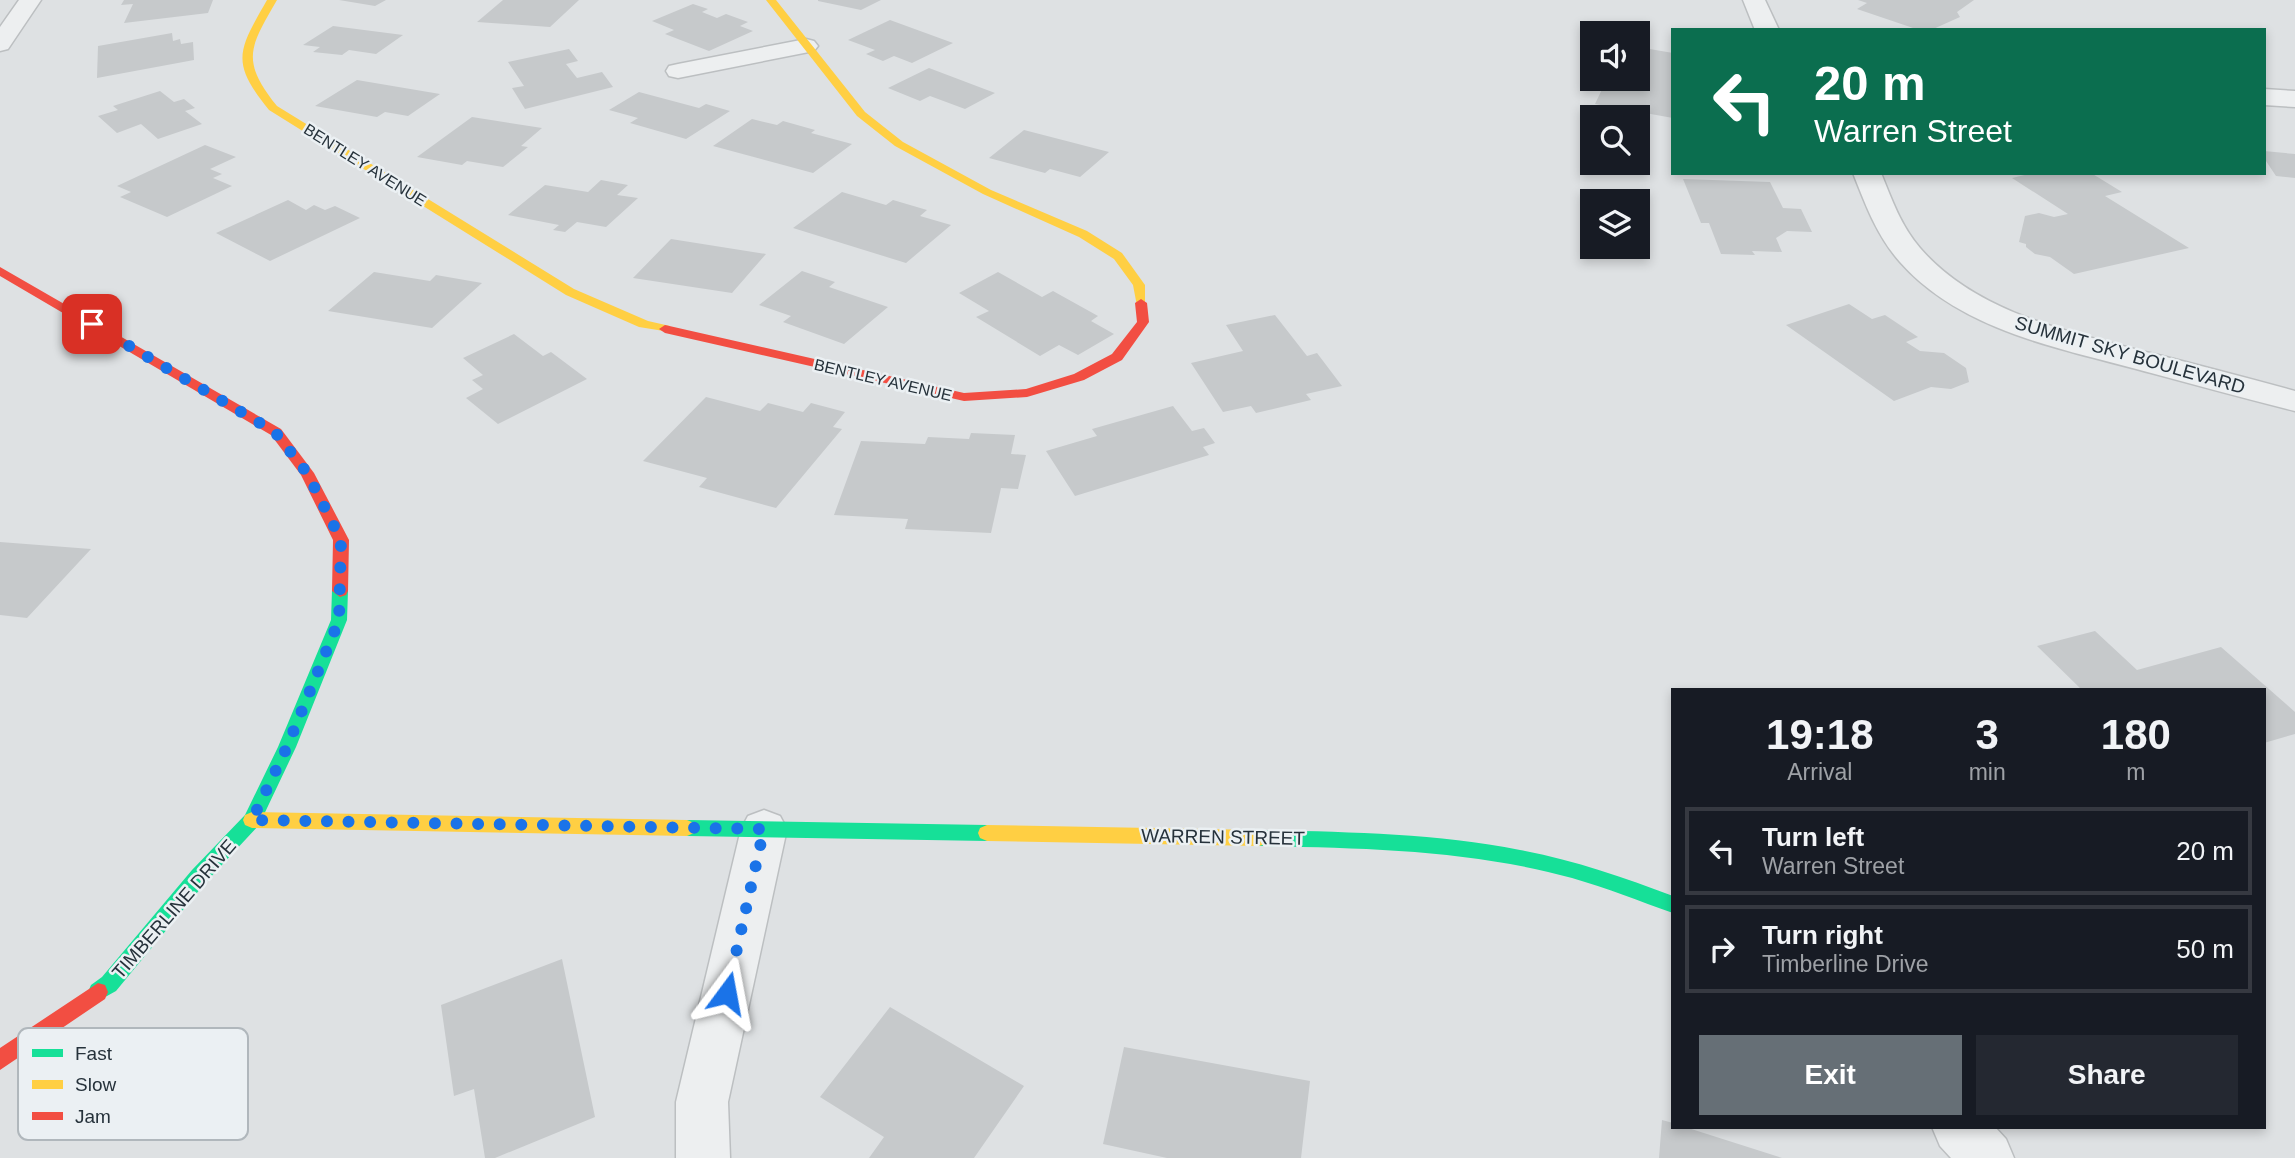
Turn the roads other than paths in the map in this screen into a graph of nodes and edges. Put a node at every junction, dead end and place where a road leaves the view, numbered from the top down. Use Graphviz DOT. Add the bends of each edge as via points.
graph roads {
  1 [pos="30,0"];
  2 [pos="272,0"];
  3 [pos="771,0"];
  4 [pos="1755,0"];
  5 [pos="1766,28"];
  6 [pos="0,44"];
  7 [pos="806,46"];
  8 [pos="678,71"];
  9 [pos="2266,97"];
  10 [pos="2295,99"];
  11 [pos="1868,175"];
  12 [pos="0,271"];
  13 [pos="2295,401"];
  14 [pos="252,820"];
  15 [pos="764,829"];
  16 [pos="1671,904"];
  17 [pos="46,1028"];
  18 [pos="18,1047"];
  19 [pos="0,1060"];
  20 [pos="1961,1129"];
  21 [pos="703,1158"];
  22 [pos="1987,1158"];
  1 -- 6 [label="street"];
  2 -- 7 [label="street, BENTLEY AVENUE" via="247,45 244,71 274,108 570,292 644,324 964,397 1027,393 1079,377 1117,357 1143,322 1139,285 1118,256 1083,234 987,192 899,145 861,114"];
  3 -- 7 [label="street, BENTLEY AVENUE"];
  4 -- 5 [label="street"];
  7 -- 8 [label="street"];
  9 -- 10 [label="street"];
  11 -- 13 [label="street, SUMMIT SKY BOULEVARD" via="1903,248 1933,276 1978,306 2033,331"];
  12 -- 14 [label="street, TIMBERLINE DRIVE" via="275,432 307,473 341,540 339,620"];
  14 -- 15 [label="street, WARREN STREET"];
  14 -- 17 [label="street, TIMBERLINE DRIVE" via="109,984"];
  15 -- 16 [label="street, WARREN STREET" via="1457,845 1521,855"];
  15 -- 21 [label="street" via="702,1102"];
  18 -- 19 [label="street, TIMBERLINE DRIVE"];
  20 -- 22 [label="street"];
}
